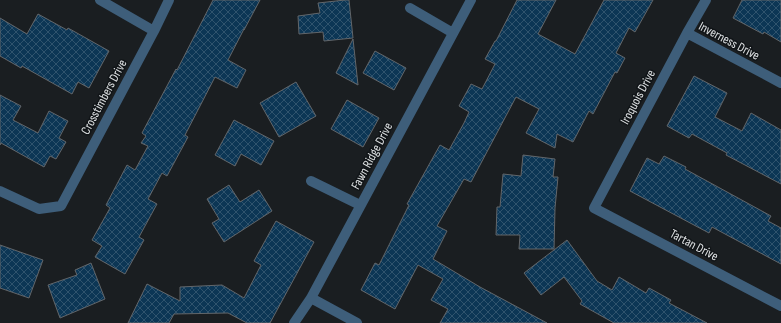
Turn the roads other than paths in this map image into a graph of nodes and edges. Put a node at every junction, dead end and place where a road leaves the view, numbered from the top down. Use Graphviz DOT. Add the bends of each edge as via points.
graph roads {
  1 [pos="100,0"];
  2 [pos="169,0"];
  3 [pos="471,0"];
  4 [pos="706,0"];
  5 [pos="410,8"];
  6 [pos="154,31"];
  7 [pos="453,33"];
  8 [pos="687,33"];
  9 [pos="781,82"];
  10 [pos="311,181"];
  11 [pos="0,191"];
  12 [pos="360,204"];
  13 [pos="594,208"];
  14 [pos="311,298"];
  15 [pos="781,306"];
  16 [pos="294,323"];
  17 [pos="357,323"];
  1 -- 6 [label="street"];
  2 -- 6 [label="street, Crosstimbers Drive"];
  3 -- 7 [label="street, Fawn Ridge Drive"];
  4 -- 8 [label="street, Iroquois Drive"];
  5 -- 7 [label="street"];
  6 -- 11 [label="street, Crosstimbers Drive" via="61,206 39,209"];
  7 -- 12 [label="street, Fawn Ridge Drive"];
  8 -- 9 [label="street, Inverness Drive"];
  8 -- 13 [label="street, Iroquois Drive"];
  10 -- 12 [label="street"];
  12 -- 14 [label="street, Fawn Ridge Drive"];
  13 -- 15 [label="street, Tartan Drive"];
  14 -- 16 [label="street, Fawn Ridge Drive"];
  14 -- 17 [label="street"];
}
